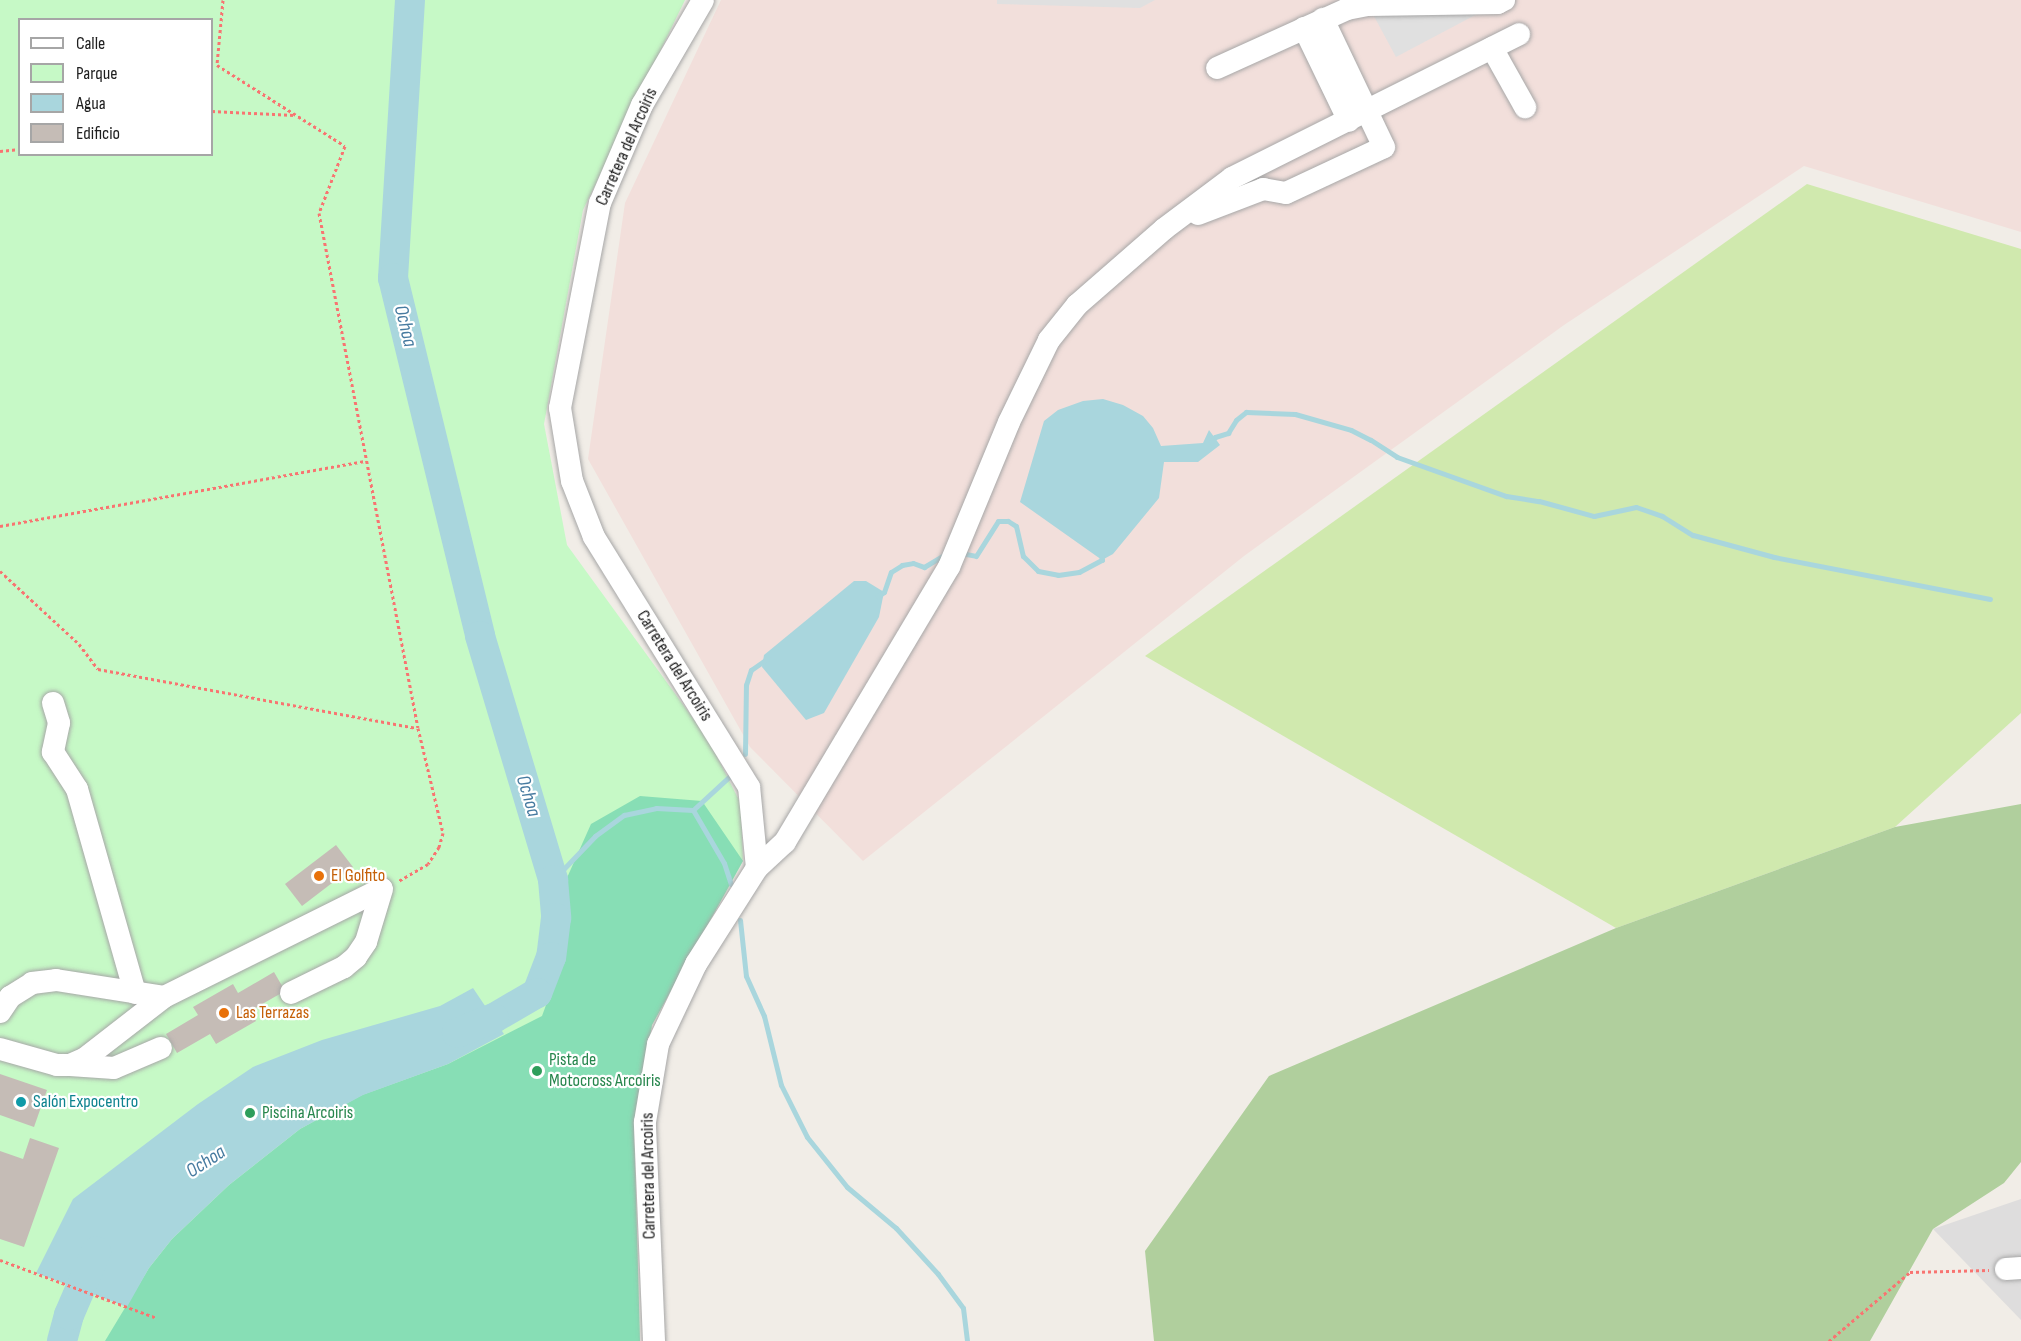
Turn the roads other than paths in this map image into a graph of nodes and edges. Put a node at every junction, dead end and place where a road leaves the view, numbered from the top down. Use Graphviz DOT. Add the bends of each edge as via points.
graph roads {
  1 [pos="703,0"];
  2 [pos="1504,0"];
  3 [pos="1345,4"];
  4 [pos="1314,23"];
  5 [pos="1520,34"];
  6 [pos="1492,48"];
  7 [pos="1216,68"];
  8 [pos="1525,107"];
  9 [pos="1358,116"];
  10 [pos="1164,229"];
  11 [pos="52,704"];
  12 [pos="757,868"];
  13 [pos="135,993"];
  14 [pos="291,993"];
  15 [pos="164,998"];
  16 [pos="0,1011"];
  17 [pos="161,1048"];
  18 [pos="0,1049"];
  19 [pos="70,1065"];
  20 [pos="654,1341"];
  1 -- 12 [label="street, Carretera del Arcoiris" via="642,105 600,203 560,408 572,481 594,537 749,787"];
  2 -- 3 [label="street"];
  3 -- 4 [label="street"];
  4 -- 7 [label="street"];
  4 -- 9 [label="street"];
  5 -- 6 [label="street"];
  6 -- 8 [label="street"];
  6 -- 9 [label="street"];
  9 -- 10 [label="street" via="1232,178"];
  9 -- 10 [label="street" via="1384,147 1286,193 1263,189"];
  10 -- 12 [label="street" via="1077,305 1049,340 1009,422 950,564 785,842"];
  11 -- 13 [label="street" via="59,723 53,752 77,789"];
  12 -- 20 [label="street, Carretera del Arcoiris" via="696,964 658,1044 645,1122"];
  13 -- 15 [label="street"];
  13 -- 16 [label="street" via="56,980 32,983 10,997"];
  14 -- 15 [label="street" via="356,957 366,942 382,889"];
  15 -- 19 [label="street" via="84,1059"];
  17 -- 19 [label="street" via="114,1068"];
  18 -- 19 [label="street"];
}
